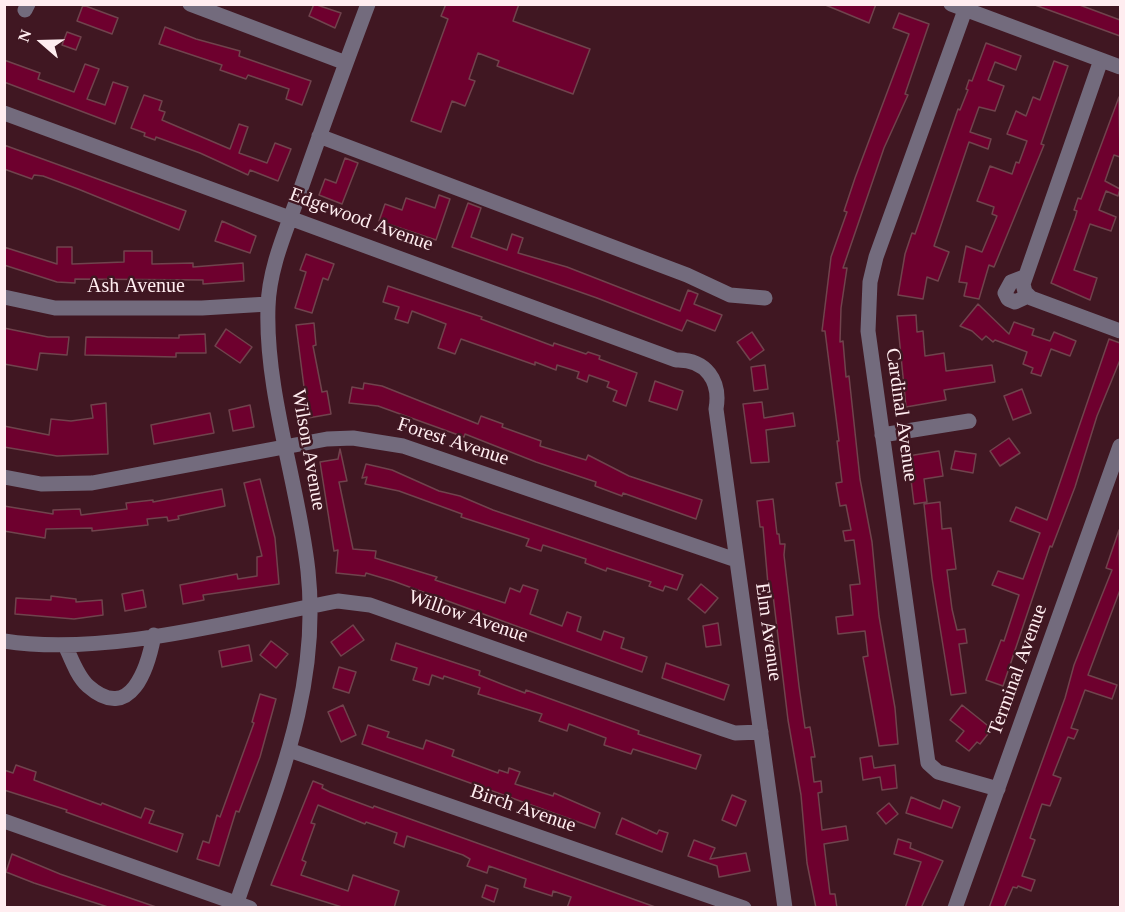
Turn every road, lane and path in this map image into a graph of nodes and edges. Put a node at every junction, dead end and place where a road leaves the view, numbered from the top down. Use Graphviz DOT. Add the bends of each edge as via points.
graph roads {
  1 [pos="190,4"];
  2 [pos="368,4"];
  3 [pos="958,7"];
  4 [pos="1101,60"];
  5 [pos="346,63"];
  6 [pos="1120,67"];
  7 [pos="4,113"];
  8 [pos="319,136"];
  9 [pos="290,217"];
  10 [pos="4,297"];
  11 [pos="765,298"];
  12 [pos="268,304"];
  13 [pos="1120,331"];
  14 [pos="702,366"];
  15 [pos="969,421"];
  16 [pos="882,435"];
  17 [pos="1120,446"];
  18 [pos="286,447"];
  19 [pos="4,477"];
  20 [pos="736,560"];
  21 [pos="310,606"];
  22 [pos="154,635"];
  23 [pos="4,641"];
  24 [pos="65,645"];
  25 [pos="760,732"];
  26 [pos="289,750"];
  27 [pos="998,789"];
  28 [pos="4,821"];
  29 [pos="241,906"];
  30 [pos="744,908"];
  31 [pos="785,908"];
  32 [pos="955,908"];
  1 -- 5 [label="street"];
  2 -- 5 [label="street, Wilson Avenue"];
  3 -- 4 [label="street"];
  3 -- 16 [label="street, Cardinal Avenue" via="870,282 868,331"];
  4 -- 6 [label="street"];
  4 -- 13 [label="street" via="1023,284 1028,296"];
  5 -- 8 [label="street, Wilson Avenue"];
  7 -- 9 [label="street, Edgewood Avenue"];
  8 -- 9 [label="street, Wilson Avenue"];
  8 -- 11 [label="street" via="687,275 730,295"];
  9 -- 12 [label="street, Wilson Avenue"];
  9 -- 14 [label="street, Edgewood Avenue" via="676,360"];
  10 -- 12 [label="street, Ash Avenue" via="55,308"];
  12 -- 18 [label="street, Wilson Avenue" via="273,371"];
  14 -- 20 [label="street, Elm Avenue" via="717,387 716,409"];
  15 -- 16 [label="street"];
  16 -- 27 [label="street, Cardinal Avenue" via="928,763 938,772"];
  17 -- 27 [label="street, Terminal Avenue"];
  18 -- 19 [label="street, Forest Avenue" via="93,483 41,484"];
  18 -- 20 [label="street, Forest Avenue" via="353,438 403,446"];
  18 -- 21 [label="street, Wilson Avenue" via="306,555"];
  20 -- 25 [label="street, Elm Avenue"];
  21 -- 22 [label="street, Willow Avenue"];
  21 -- 25 [label="street, Willow Avenue" via="338,601 370,605 723,729 741,734"];
  21 -- 26 [label="street, Wilson Avenue" via="305,688"];
  22 -- 24 [label="street, Willow Avenue"];
  22 -- 24 [label="street" via="142,679 130,693 117,698 88,686"];
  23 -- 24 [label="street, Willow Avenue"];
  25 -- 31 [label="street, Elm Avenue"];
  26 -- 29 [label="street, Wilson Avenue"];
  26 -- 30 [label="street, Birch Avenue"];
  27 -- 32 [label="street, Terminal Avenue"];
  28 -- 29 [label="street"];
}
